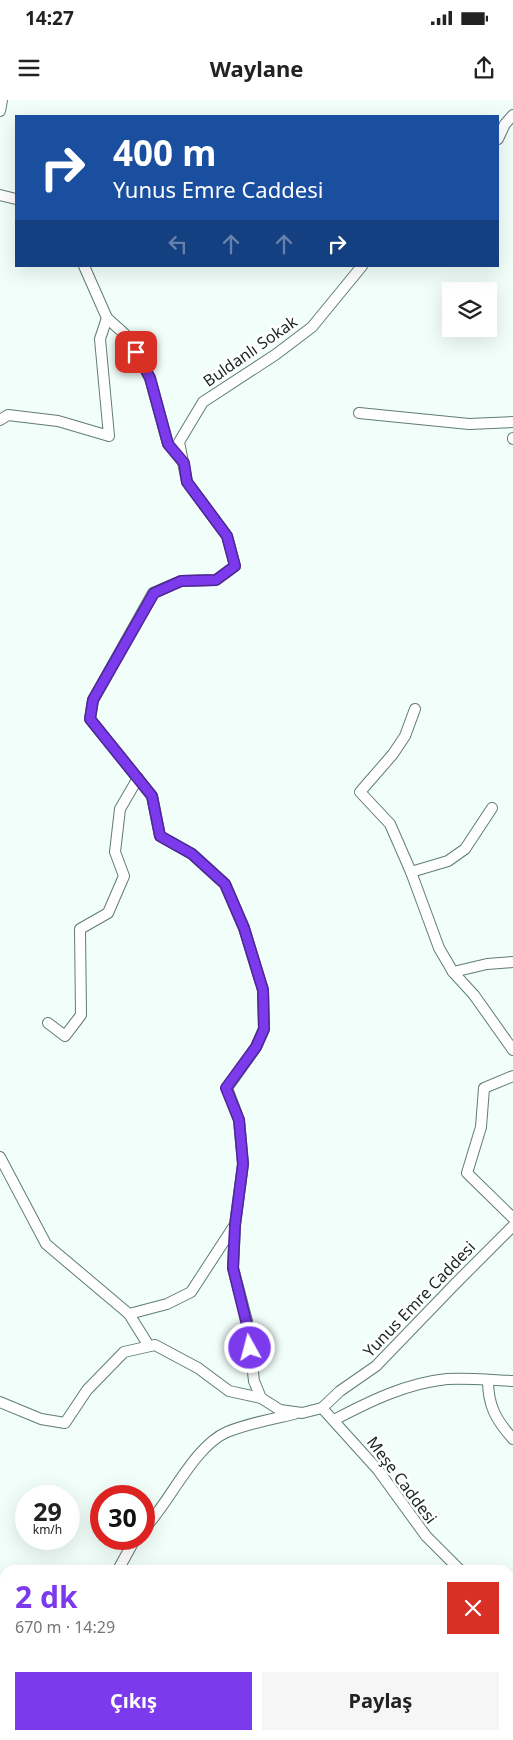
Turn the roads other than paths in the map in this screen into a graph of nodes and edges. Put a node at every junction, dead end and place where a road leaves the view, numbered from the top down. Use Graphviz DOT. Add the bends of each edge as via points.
graph roads {
  1 [pos="2,100"];
  2 [pos="0,112"];
  3 [pos="513,115"];
  4 [pos="499,137"];
  5 [pos="0,195"];
  6 [pos="15,199"];
  7 [pos="84,267"];
  8 [pos="361,267"];
  9 [pos="107,318"];
  10 [pos="359,413"];
  11 [pos="0,420"];
  12 [pos="513,422"];
  13 [pos="184,463"];
  14 [pos="415,709"];
  15 [pos="138,778"];
  16 [pos="492,808"];
  17 [pos="411,872"];
  18 [pos="513,962"];
  19 [pos="453,972"];
  20 [pos="48,1023"];
  21 [pos="513,1050"];
  22 [pos="513,1076"];
  23 [pos="0,1157"];
  24 [pos="513,1218"];
  25 [pos="235,1225"];
  26 [pos="513,1226"];
  27 [pos="129,1314"];
  28 [pos="150,1346"];
  29 [pos="488,1380"];
  30 [pos="513,1381"];
  31 [pos="261,1398"];
  32 [pos="0,1402"];
  33 [pos="322,1408"];
  34 [pos="302,1412"];
  35 [pos="334,1420"];
  36 [pos="513,1439"];
  37 [pos="155,1518"];
  38 [pos="129,1550"];
  39 [pos="121,1565"];
  40 [pos="455,1565"];
  1 -- 2 [label="street"];
  3 -- 4 [label="street"];
  5 -- 6 [label="street"];
  7 -- 9 [label="street"];
  8 -- 13 [label="street, Buldanlı Sokak" via="312,327 203,402 179,442"];
  9 -- 11 [label="street" via="100,339 109,436 58,421 8,415"];
  9 -- 13 [label="street" via="129,338 150,378 168,444"];
  10 -- 12 [label="street" via="469,424"];
  13 -- 15 [label="street" via="187,482 227,536 235,566 216,580 181,581 154,593 93,700 90,719"];
  14 -- 17 [label="street" via="405,736 360,792 390,824"];
  15 -- 20 [label="street" via="120,809 115,852 124,876 108,913 80,929 81,1015 65,1036"];
  15 -- 25 [label="street" via="152,796 160,836 192,854 225,884 244,928 263,990 264,1029 256,1047 226,1088 239,1120 243,1164"];
  16 -- 17 [label="street" via="465,849 448,861"];
  17 -- 19 [label="street" via="439,948"];
  18 -- 19 [label="street"];
  19 -- 21 [label="street" via="474,995"];
  22 -- 24 [label="street" via="484,1088 481,1127 467,1173"];
  23 -- 27 [label="street" via="46,1244"];
  25 -- 27 [label="street" via="191,1292 167,1304"];
  25 -- 31 [label="street" via="233,1268 246,1321 254,1381"];
  26 -- 33 [label="street, Yunus Emre Caddesi" via="376,1366"];
  27 -- 28 [label="street"];
  28 -- 31 [label="street" via="156,1345 198,1368 229,1391"];
  28 -- 32 [label="street" via="124,1352 87,1390 65,1423 41,1419"];
  29 -- 30 [label="street"];
  29 -- 35 [label="street" via="446,1380 401,1389"];
  29 -- 36 [label="street" via="488,1398 500,1423"];
  31 -- 34 [label="street" via="280,1410"];
  33 -- 34 [label="street"];
  33 -- 35 [label="street, Meşe Caddesi"];
  34 -- 37 [label="street" via="226,1432 198,1454"];
  35 -- 40 [label="street, Meşe Caddesi" via="378,1470 426,1536"];
  38 -- 39 [label="street"];
}
